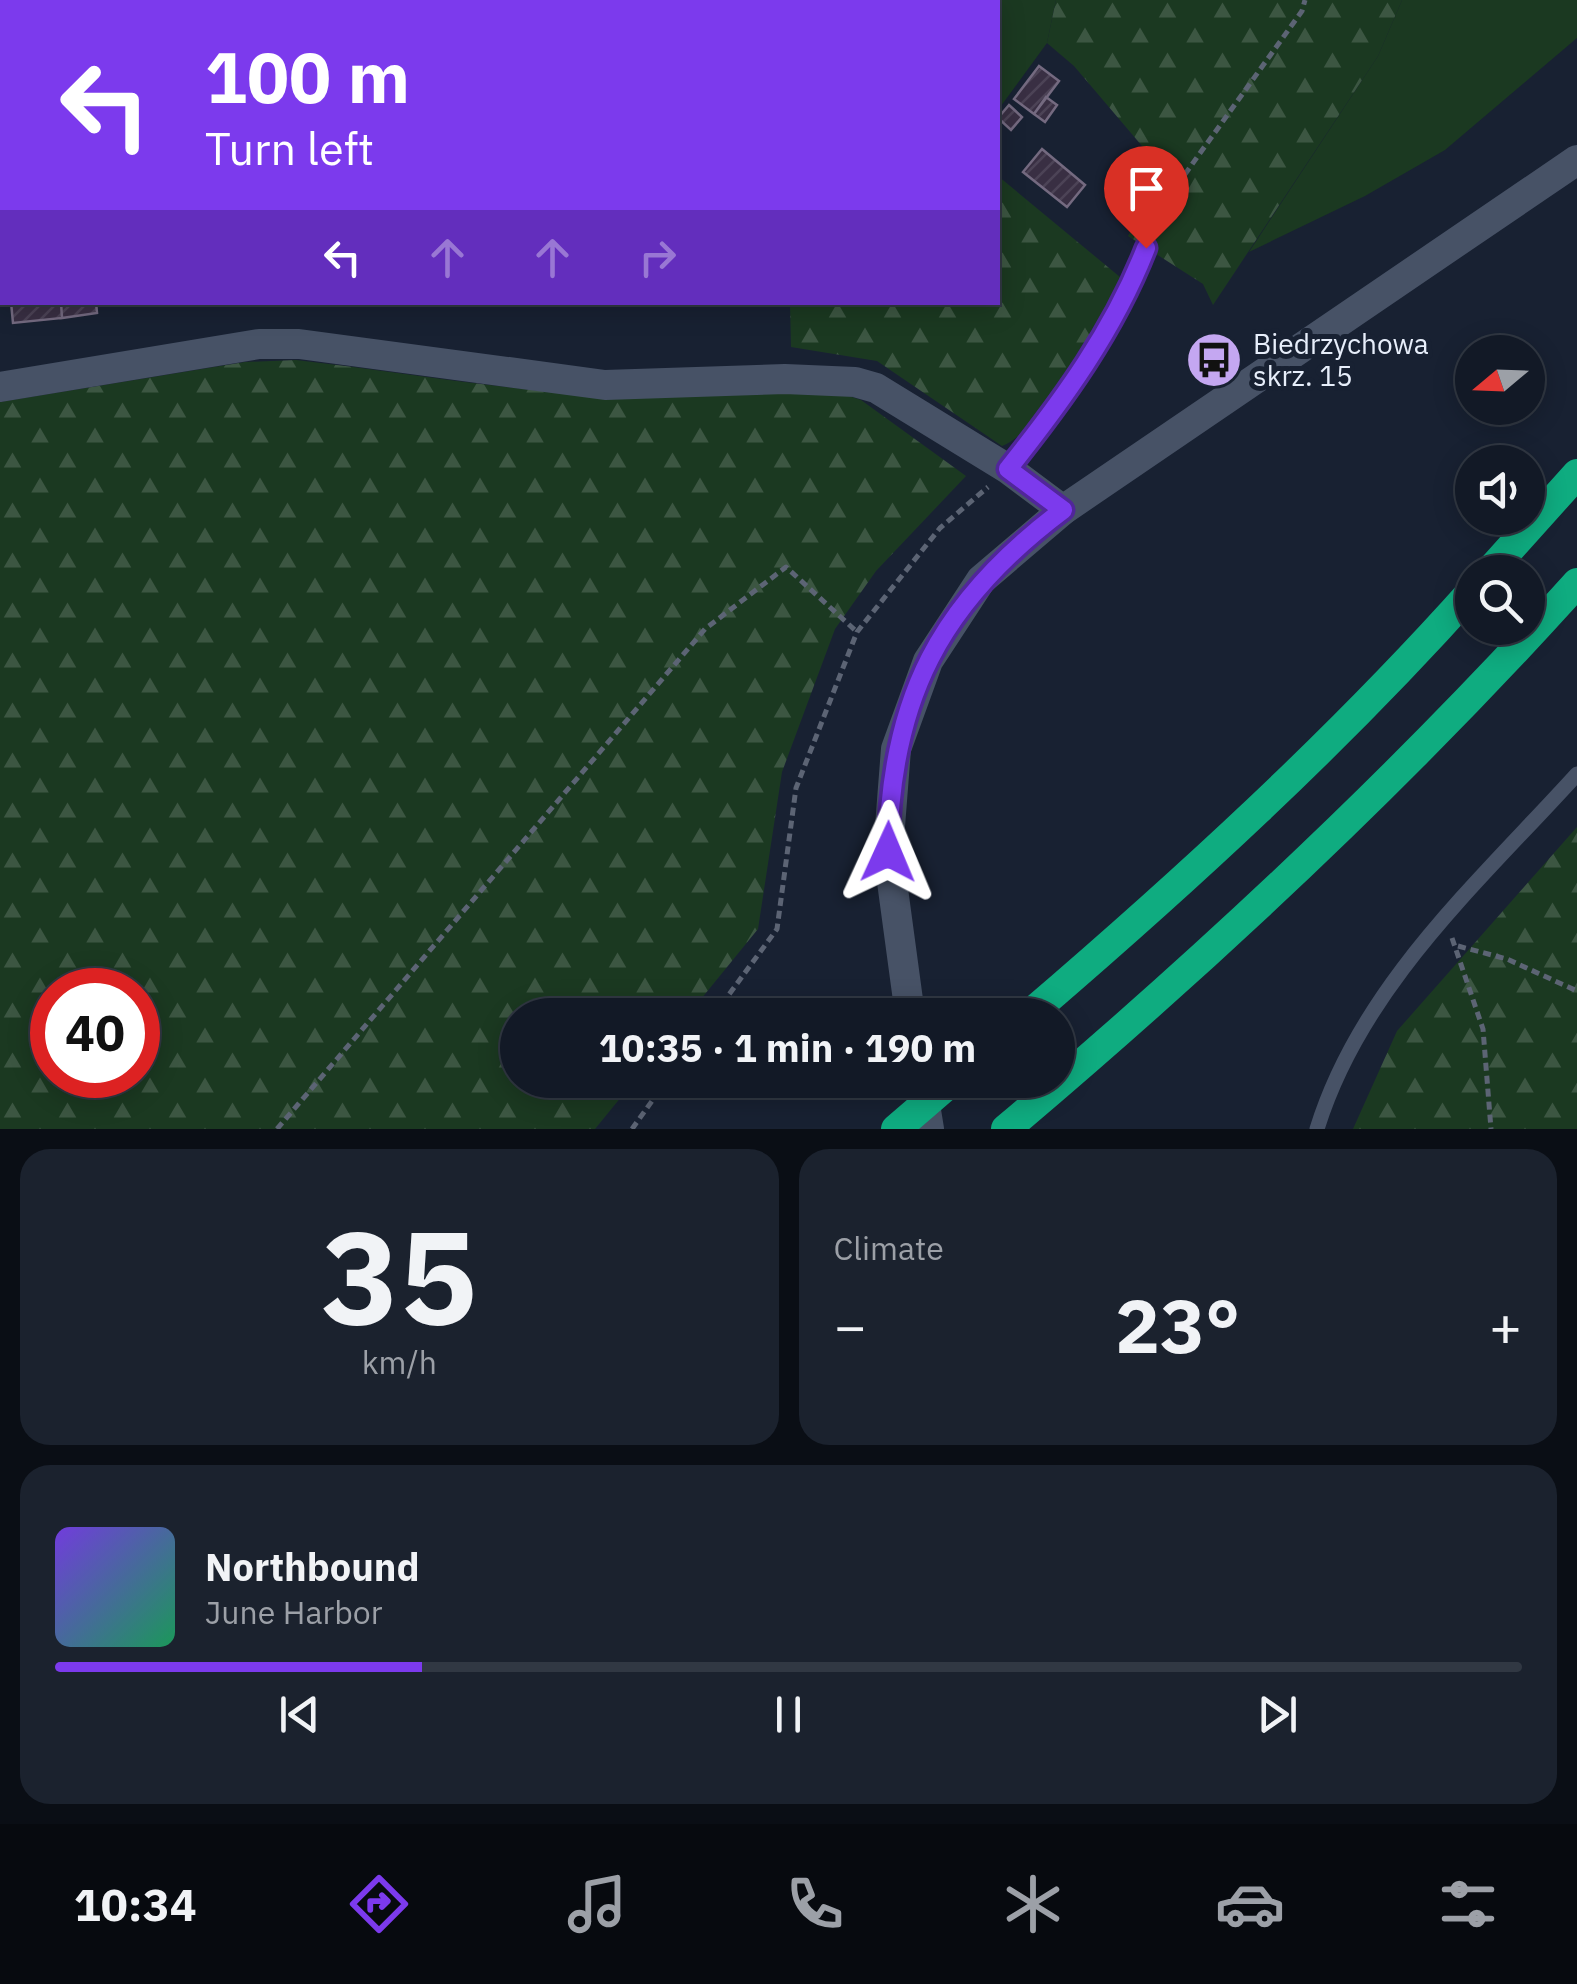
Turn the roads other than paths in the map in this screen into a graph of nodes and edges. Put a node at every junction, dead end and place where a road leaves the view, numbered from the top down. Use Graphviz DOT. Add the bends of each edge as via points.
graph roads {
  1 [pos="1577,160"];
  2 [pos="1146,248"];
  3 [pos="0,386"];
  4 [pos="1008,469"];
  5 [pos="1577,474"];
  6 [pos="1063,510"];
  7 [pos="1504,555"];
  8 [pos="1577,583"];
  9 [pos="1455,608"];
  10 [pos="1577,774"];
  11 [pos="908,998"];
  12 [pos="1048,998"];
  13 [pos="924,1098"];
  14 [pos="932,1098"];
  15 [pos="896,1129"];
  16 [pos="929,1129"];
  17 [pos="1006,1129"];
  18 [pos="1317,1129"];
  1 -- 6 [label="street"];
  2 -- 4 [label="lane" via="1084,367"];
  3 -- 4 [label="street" via="259,344 605,385 836,380 876,388"];
  4 -- 6 [label="street"];
  5 -- 7 [label="highway"];
  6 -- 11 [label="street" via="981,580 949,623 896,749 888,852"];
  8 -- 17 [label="highway" via="1164,996"];
  9 -- 12 [label="highway" via="1152,910"];
  10 -- 18 [label="lane" via="1368,1015"];
  13 -- 16 [label="street"];
  14 -- 15 [label="highway"];
}
